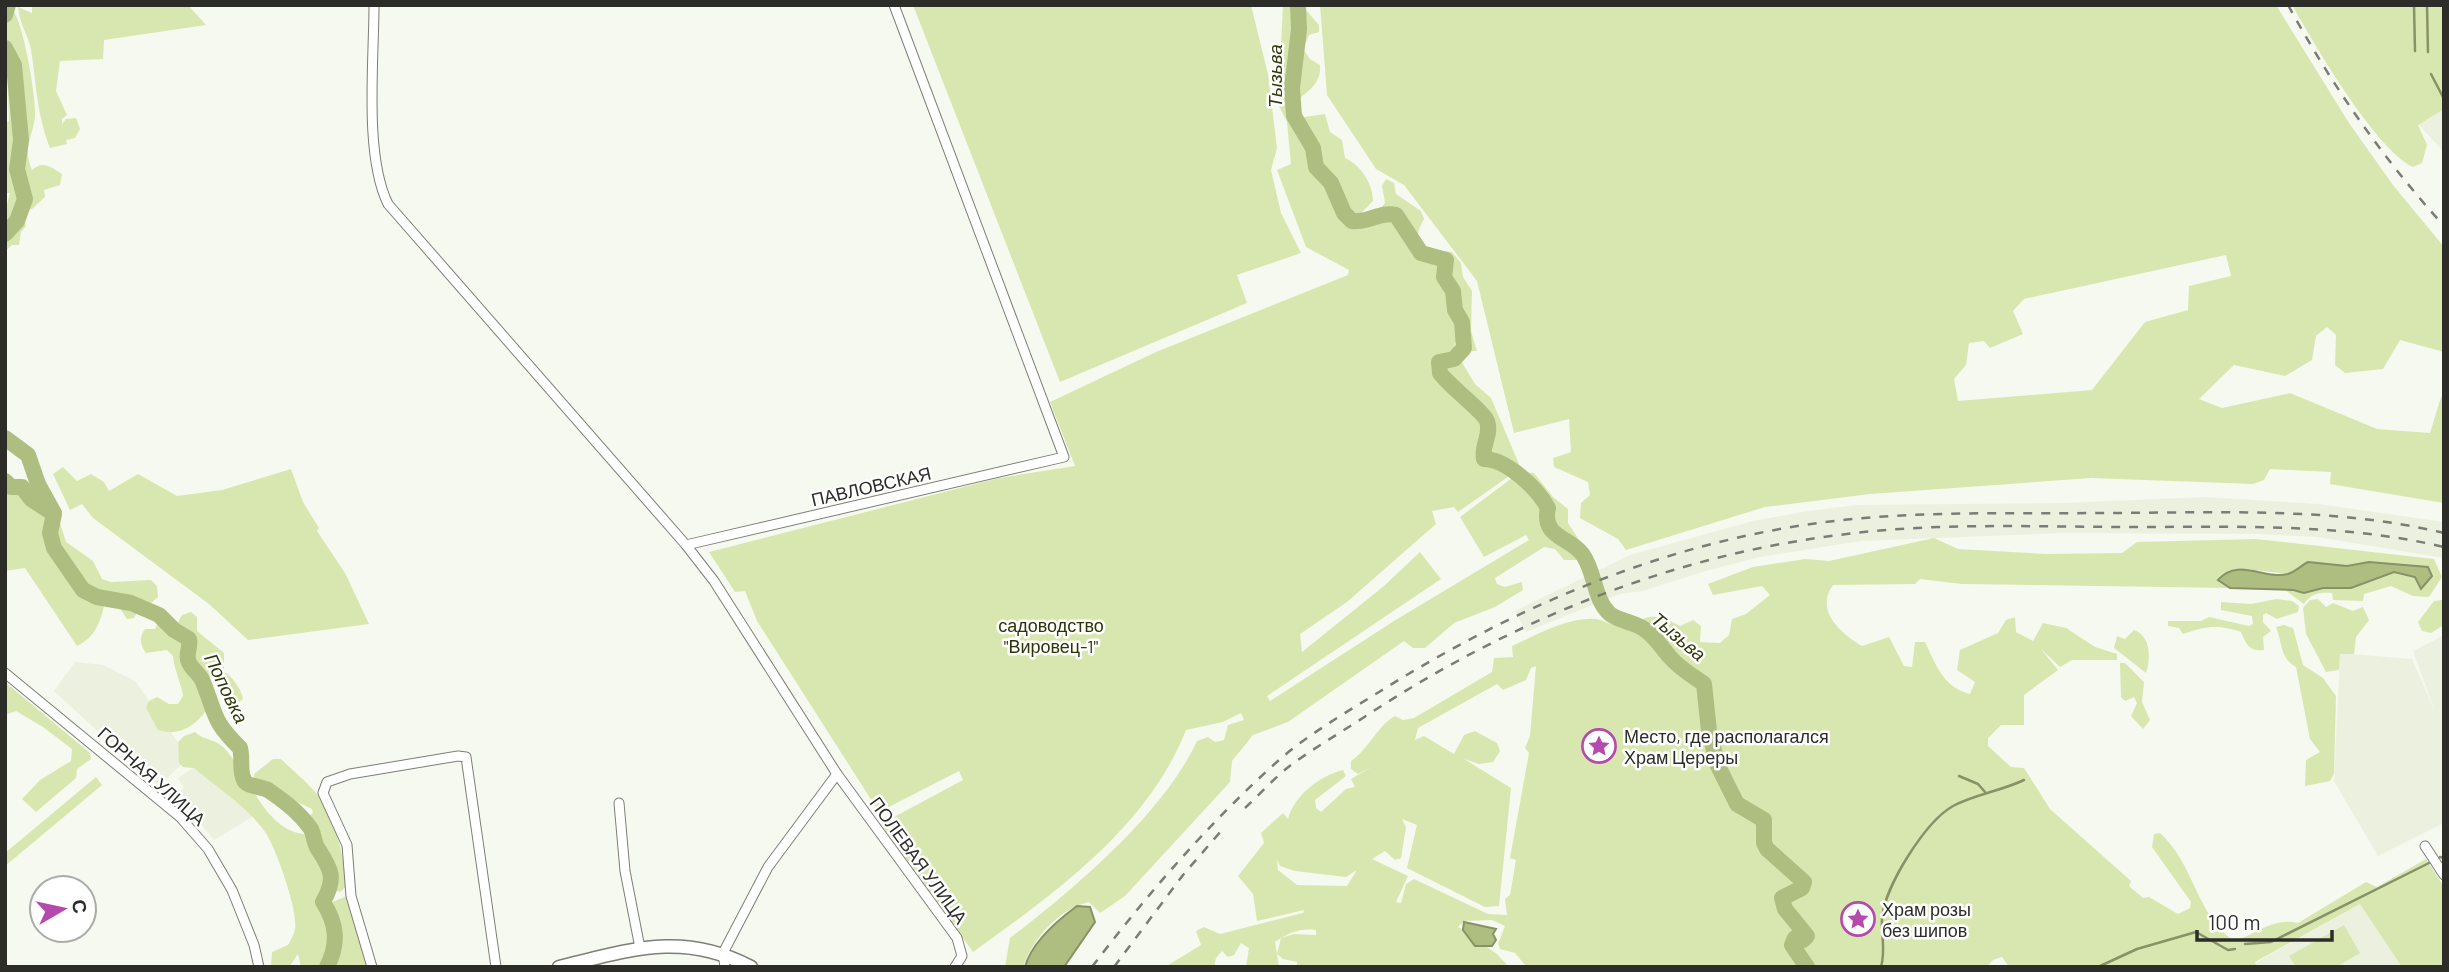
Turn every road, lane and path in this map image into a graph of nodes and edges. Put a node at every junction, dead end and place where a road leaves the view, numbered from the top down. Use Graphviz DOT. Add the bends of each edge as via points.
graph roads {
  1 [pos="374,5"];
  2 [pos="894,5"];
  3 [pos="686,545"];
  4 [pos="5,673"];
  5 [pos="837,774"];
  6 [pos="619,803"];
  7 [pos="2425,846"];
  8 [pos="2444,875"];
  9 [pos="639,948"];
  10 [pos="724,960"];
  11 [pos="259,967"];
  12 [pos="372,967"];
  13 [pos="496,967"];
  14 [pos="559,967"];
  15 [pos="751,967"];
  16 [pos="956,967"];
  1 -- 3 [label="street, ПОЛЕВАЯ УЛИЦА" via="375,157 388,204"];
  2 -- 3 [label="street, ПАВЛОВСКАЯ" via="1064,457"];
  3 -- 5 [label="street, ПОЛЕВАЯ УЛИЦА" via="714,581"];
  4 -- 11 [label="street, ГОРНАЯ УЛИЦА" via="180,817 208,849 232,890"];
  5 -- 10 [label="street" via="768,867"];
  5 -- 16 [label="street, ПОЛЕВАЯ УЛИЦА" via="957,938 962,956"];
  6 -- 9 [label="street"];
  7 -- 8 [label="street"];
  9 -- 10 [label="main road" via="688,945"];
  9 -- 14 [label="main road"];
  10 -- 15 [label="main road"];
  12 -- 13 [label="street" via="351,896 346,845 323,793 327,782 350,774 466,757"];
}
